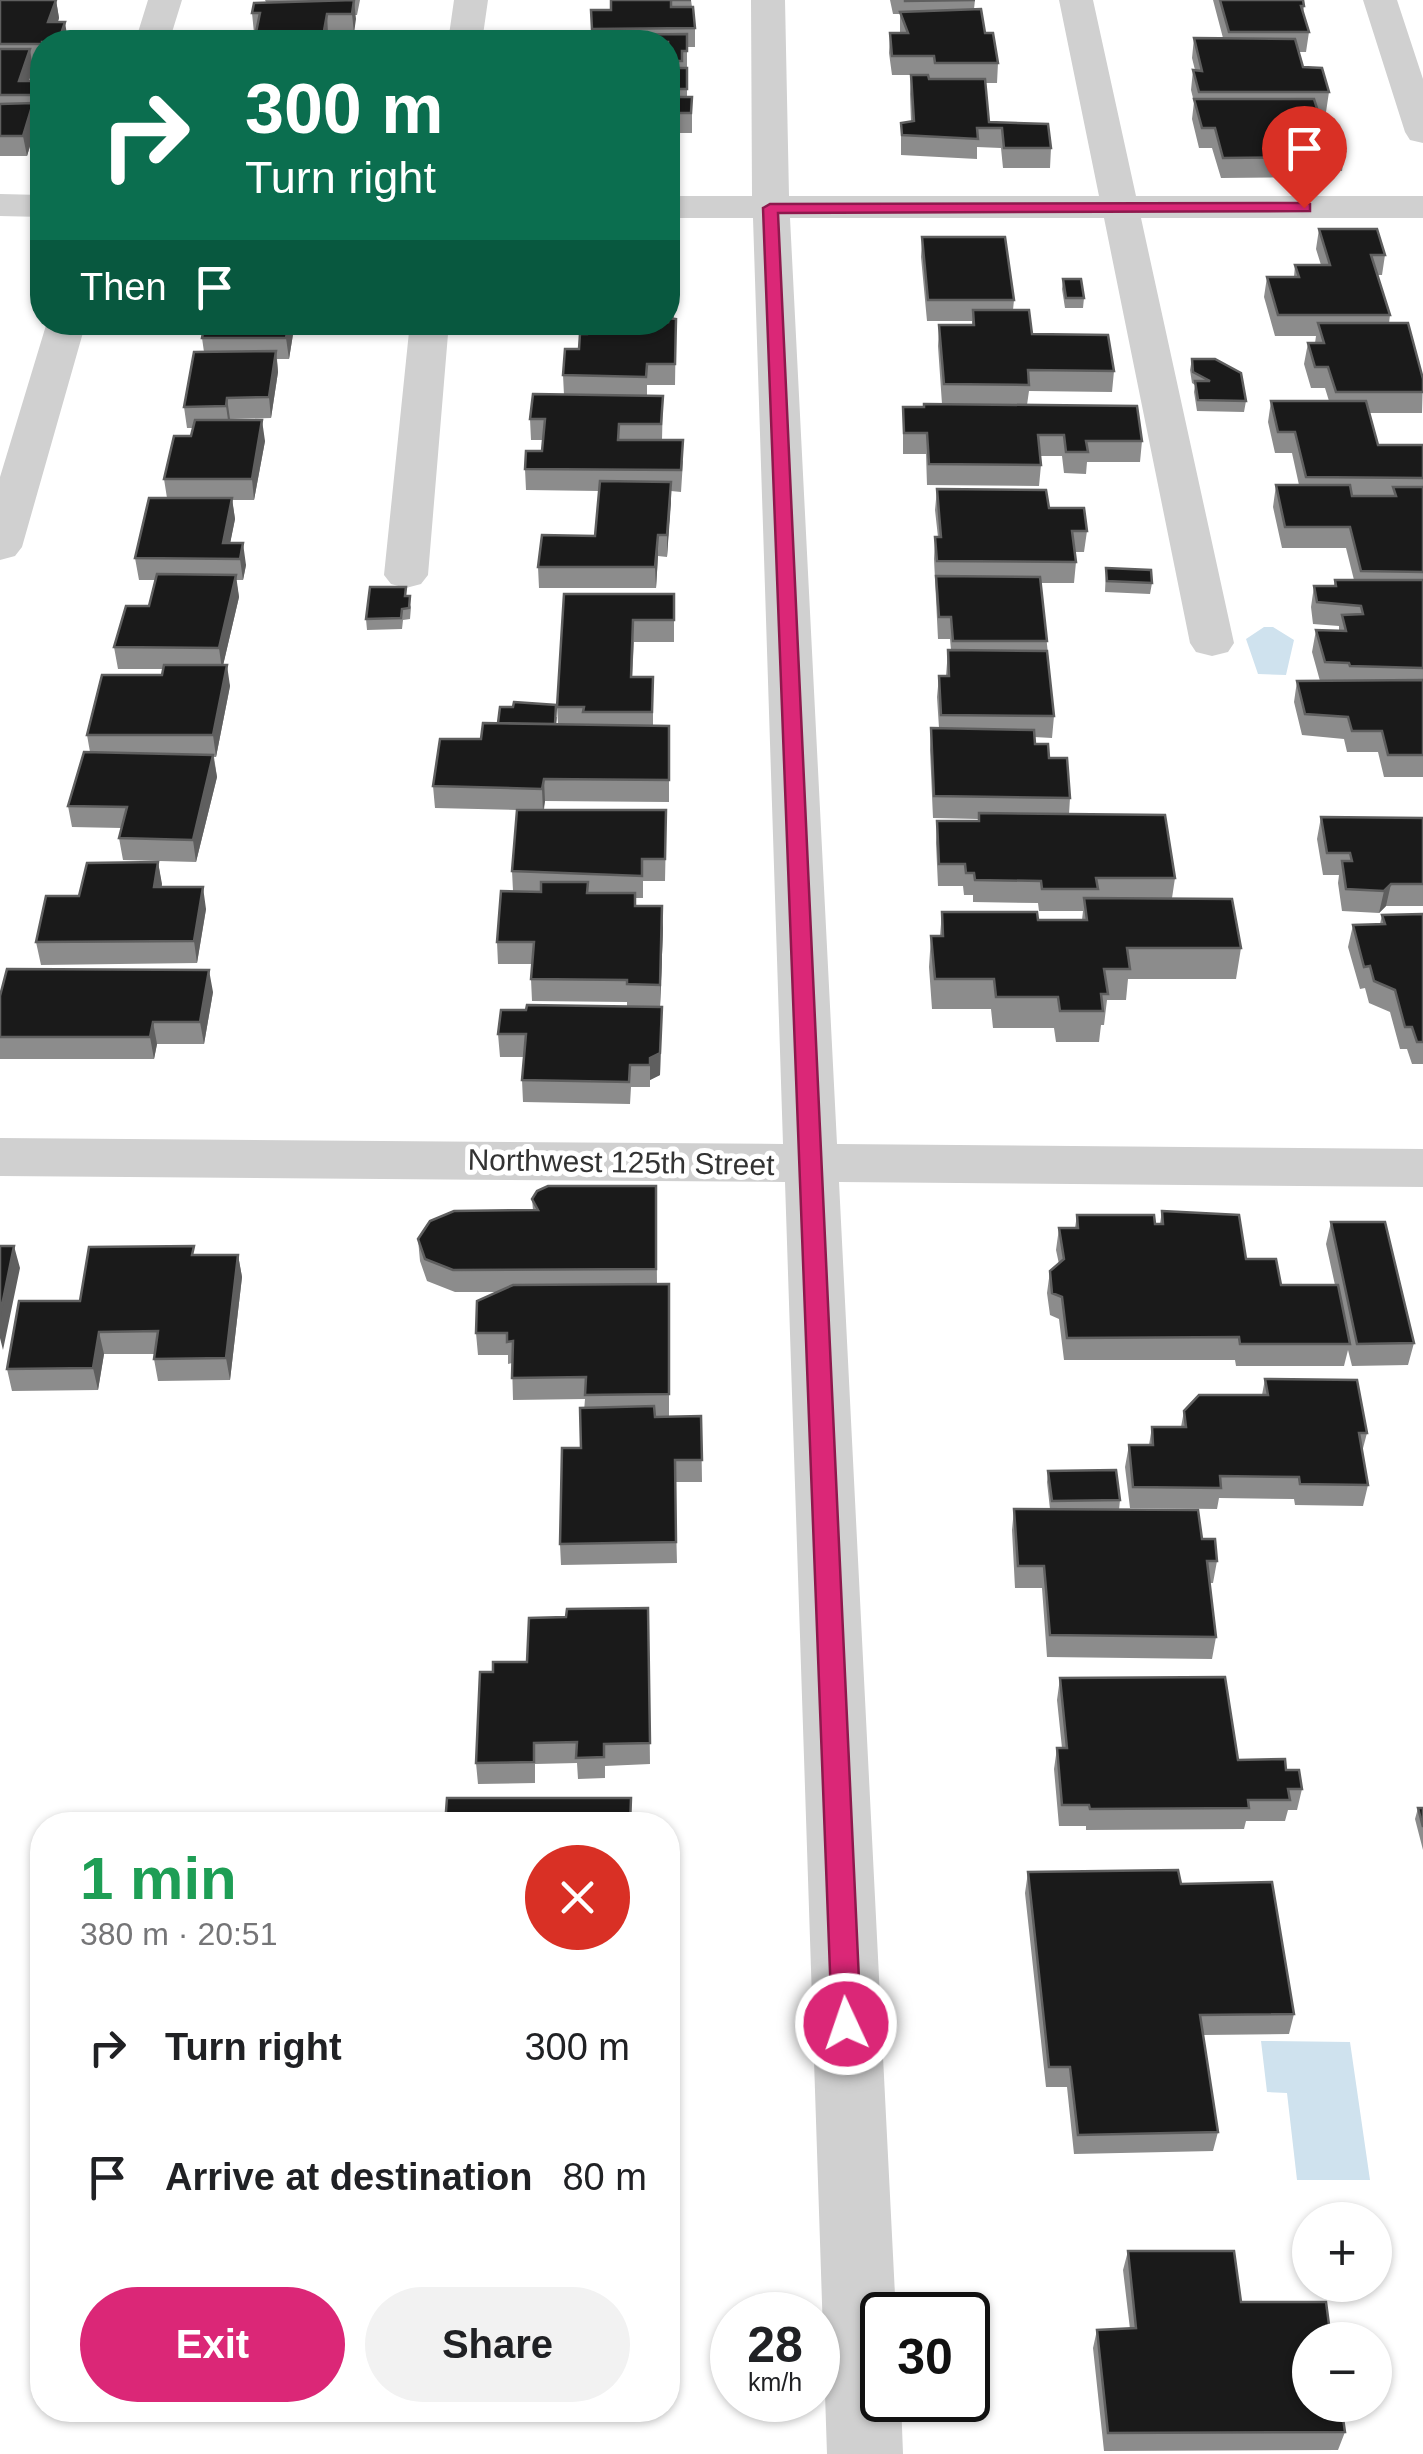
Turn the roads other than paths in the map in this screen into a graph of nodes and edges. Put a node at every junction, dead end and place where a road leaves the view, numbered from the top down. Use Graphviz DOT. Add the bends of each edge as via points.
graph roads {
  1 [pos="164,0"];
  2 [pos="471,0"];
  3 [pos="768,0"];
  4 [pos="1076,0"];
  5 [pos="1380,0"];
  6 [pos="155,30"];
  7 [pos="467,30"];
  8 [pos="1423,132"];
  9 [pos="0,206"];
  10 [pos="30,206"];
  11 [pos="680,207"];
  12 [pos="1423,207"];
  13 [pos="770,208"];
  14 [pos="1118,209"];
  15 [pos="63,335"];
  16 [pos="429,335"];
  17 [pos="0,547"];
  18 [pos="406,575"];
  19 [pos="1212,644"];
  20 [pos="0,1157"];
  21 [pos="808,1164"];
  22 [pos="1423,1168"];
  23 [pos="865,2454"];
  1 -- 6 [label="street"];
  2 -- 7 [label="street"];
  3 -- 13 [label="street"];
  4 -- 14 [label="street"];
  5 -- 8 [label="street"];
  9 -- 10 [label="street"];
  11 -- 13 [label="street"];
  12 -- 14 [label="street"];
  13 -- 14 [label="street"];
  13 -- 21 [label="street"];
  14 -- 19 [label="street"];
  15 -- 17 [label="street"];
  16 -- 18 [label="street"];
  20 -- 21 [label="street, Northwest 125th Street"];
  21 -- 22 [label="street, Northwest 125th Street"];
  21 -- 23 [label="street"];
}
